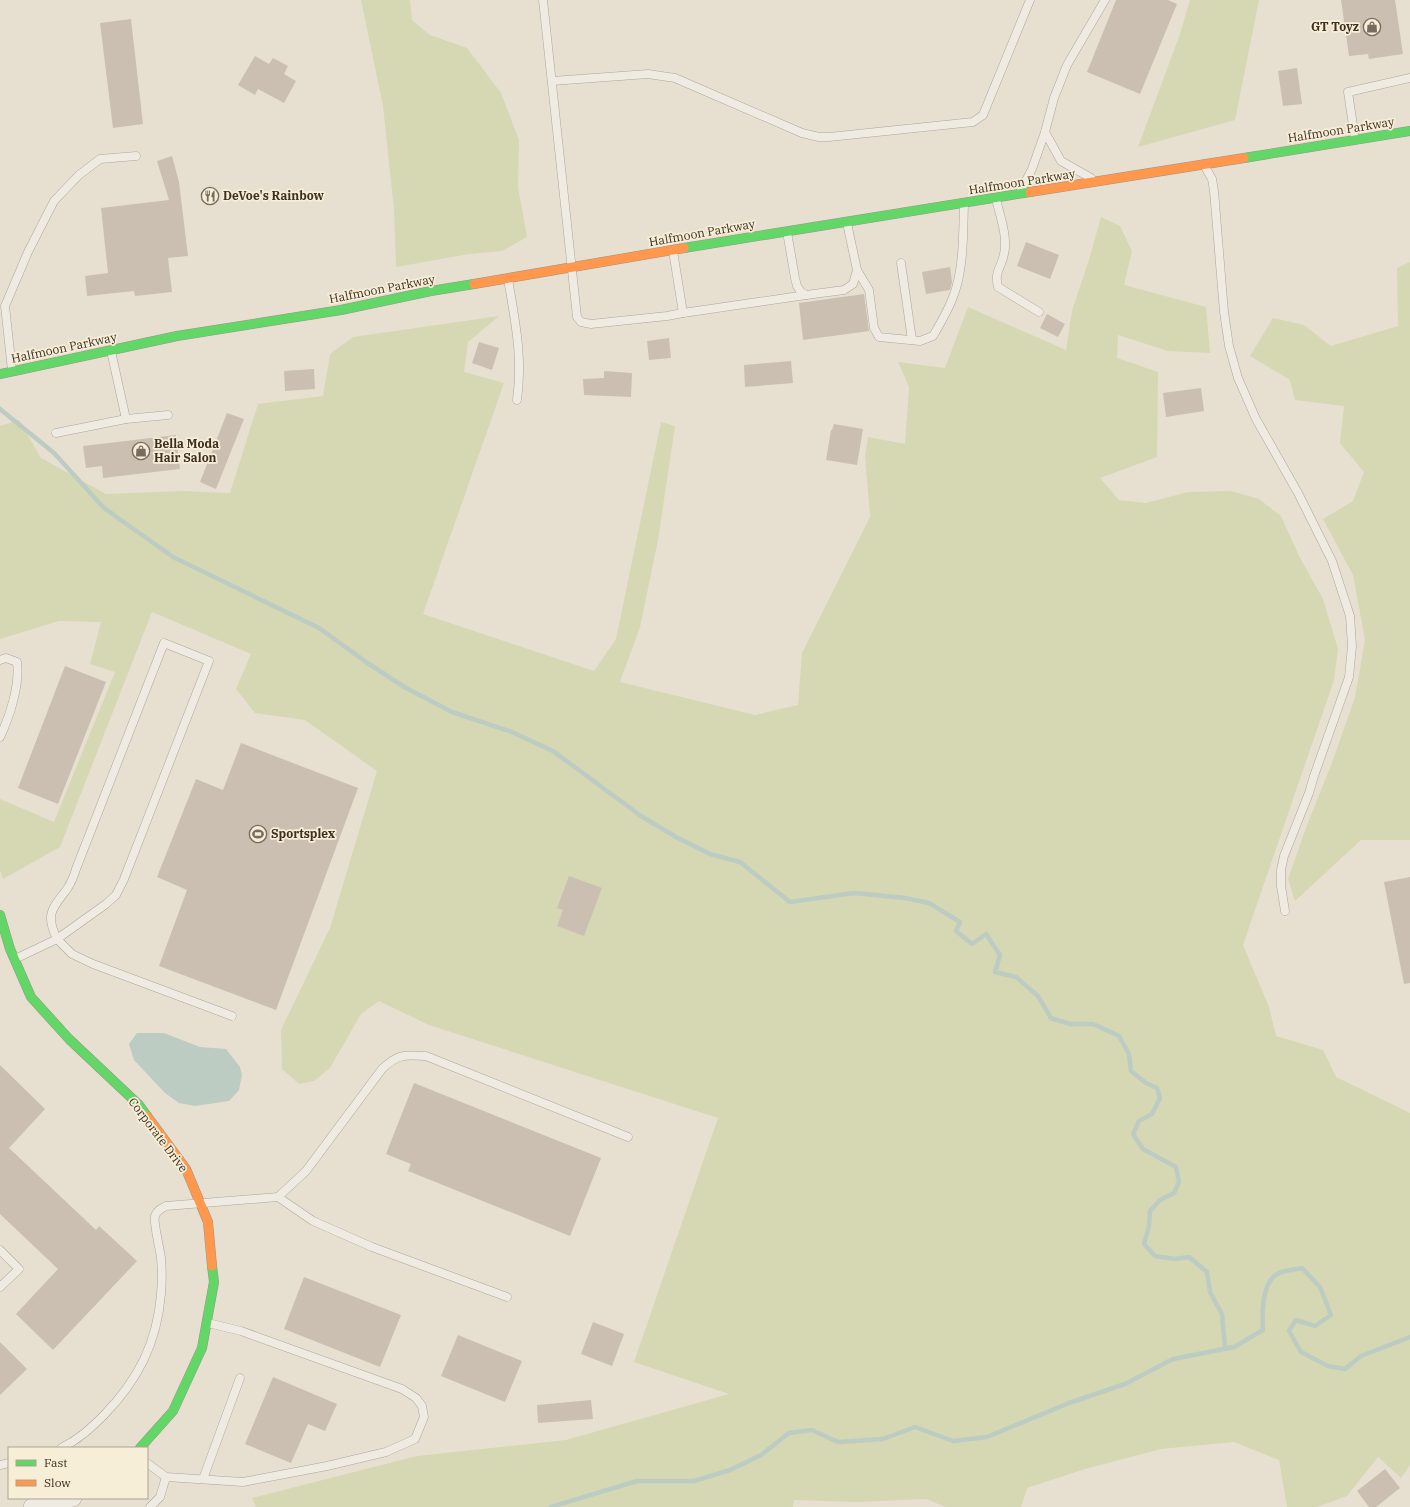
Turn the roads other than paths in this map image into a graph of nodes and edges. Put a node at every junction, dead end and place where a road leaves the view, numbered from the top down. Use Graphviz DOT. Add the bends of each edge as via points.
graph roads {
  1 [pos="543,0"];
  2 [pos="1030,0"];
  3 [pos="1105,0"];
  4 [pos="1410,78"];
  5 [pos="552,81"];
  6 [pos="1410,131"];
  7 [pos="1045,132"];
  8 [pos="1355,140"];
  9 [pos="136,156"];
  10 [pos="1203,165"];
  11 [pos="1097,182"];
  12 [pos="1018,195"];
  13 [pos="996,198"];
  14 [pos="964,203"];
  15 [pos="847,222"];
  16 [pos="787,231"];
  17 [pos="673,250"];
  18 [pos="901,263"];
  19 [pos="572,268"];
  20 [pos="857,270"];
  21 [pos="508,278"];
  22 [pos="806,295"];
  23 [pos="1039,312"];
  24 [pos="683,313"];
  25 [pos="912,340"];
  26 [pos="110,350"];
  27 [pos="12,371"];
  28 [pos="0,374"];
  29 [pos="516,400"];
  30 [pos="168,415"];
  31 [pos="126,419"];
  32 [pos="56,433"];
  33 [pos="0,660"];
  34 [pos="0,737"];
  35 [pos="1285,911"];
  36 [pos="0,915"];
  37 [pos="57,939"];
  38 [pos="14,959"];
  39 [pos="232,1016"];
  40 [pos="628,1137"];
  41 [pos="278,1197"];
  42 [pos="201,1204"];
  43 [pos="0,1250"];
  44 [pos="0,1287"];
  45 [pos="507,1298"];
  46 [pos="206,1322"];
  47 [pos="240,1378"];
  48 [pos="71,1446"];
  49 [pos="141,1447"];
  50 [pos="148,1464"];
  51 [pos="166,1477"];
  52 [pos="203,1479"];
  53 [pos="68,1499"];
  54 [pos="32,1507"];
  55 [pos="150,1507"];
  1 -- 5 [label="lane"];
  2 -- 5 [label="lane" via="983,115 972,122 819,137 802,133 675,78 648,74"];
  3 -- 7 [label="lane" via="1067,65 1054,98"];
  4 -- 8 [label="lane" via="1348,92"];
  5 -- 19 [label="lane"];
  6 -- 8 [label="main road, Halfmoon Parkway"];
  7 -- 11 [label="lane" via="1061,161"];
  7 -- 12 [label="lane" via="1032,169"];
  8 -- 10 [label="main road, Halfmoon Parkway"];
  9 -- 27 [label="lane" via="100,159 79,175 54,201 5,306"];
  10 -- 11 [label="main road, Halfmoon Parkway"];
  10 -- 35 [label="lane" via="1212,179 1214,191 1224,312 1229,346 1238,378 1256,419 1298,493 1332,561 1350,616 1352,646 1349,677 1284,856 1281,886"];
  11 -- 12 [label="main road, Halfmoon Parkway"];
  12 -- 13 [label="main road, Halfmoon Parkway"];
  13 -- 14 [label="main road, Halfmoon Parkway"];
  13 -- 23 [label="lane" via="1004,238 1004,254 996,277 998,287"];
  14 -- 15 [label="main road, Halfmoon Parkway"];
  14 -- 25 [label="lane" via="959,275 954,297 933,336 920,341"];
  15 -- 16 [label="main road, Halfmoon Parkway"];
  15 -- 20 [label="lane"];
  16 -- 17 [label="main road, Halfmoon Parkway"];
  16 -- 22 [label="lane" via="797,286"];
  17 -- 19 [label="main road, Halfmoon Parkway"];
  17 -- 24 [label="lane"];
  18 -- 25 [label="lane"];
  19 -- 21 [label="main road, Halfmoon Parkway"];
  19 -- 24 [label="lane" via="577,317 581,322 591,324"];
  20 -- 22 [label="lane" via="853,284 844,290"];
  20 -- 25 [label="lane" via="869,290 874,328 879,337"];
  21 -- 26 [label="main road, Halfmoon Parkway" via="341,310 176,336"];
  21 -- 29 [label="lane" via="520,358"];
  22 -- 24 [label="lane"];
  26 -- 27 [label="main road, Halfmoon Parkway"];
  26 -- 31 [label="lane"];
  27 -- 28 [label="main road, Halfmoon Parkway"];
  30 -- 31 [label="lane"];
  31 -- 32 [label="lane"];
  33 -- 34 [label="lane" via="6,658 17,662 18,669 7,721"];
  36 -- 38 [label="main road, Corporate Drive"];
  37 -- 37 [label="lane" via="50,922 51,913 76,869 164,643 209,661 116,895"];
  37 -- 38 [label="lane"];
  37 -- 39 [label="lane" via="72,954 93,964"];
  38 -- 42 [label="main road, Corporate Drive" via="31,997 69,1039 139,1105 186,1169"];
  40 -- 41 [label="lane" via="426,1056 406,1055 392,1059 382,1069 306,1170"];
  41 -- 42 [label="lane"];
  41 -- 45 [label="lane" via="314,1221 372,1247"];
  42 -- 46 [label="main road, Corporate Drive" via="208,1222 214,1282"];
  42 -- 48 [label="lane" via="166,1206 157,1211 154,1218 161,1258 161,1285 155,1333 134,1380 115,1403"];
  43 -- 44 [label="lane" via="19,1269"];
  46 -- 49 [label="main road, Corporate Drive" via="202,1348 173,1411"];
  46 -- 52 [label="lane" via="241,1331 402,1389 416,1398 422,1406 424,1417 415,1439 386,1452 243,1482"];
  47 -- 52 [label="lane"];
  50 -- 51 [label="lane"];
  51 -- 52 [label="lane"];
  51 -- 55 [label="lane" via="160,1497"];
  53 -- 54 [label="street"];
}
